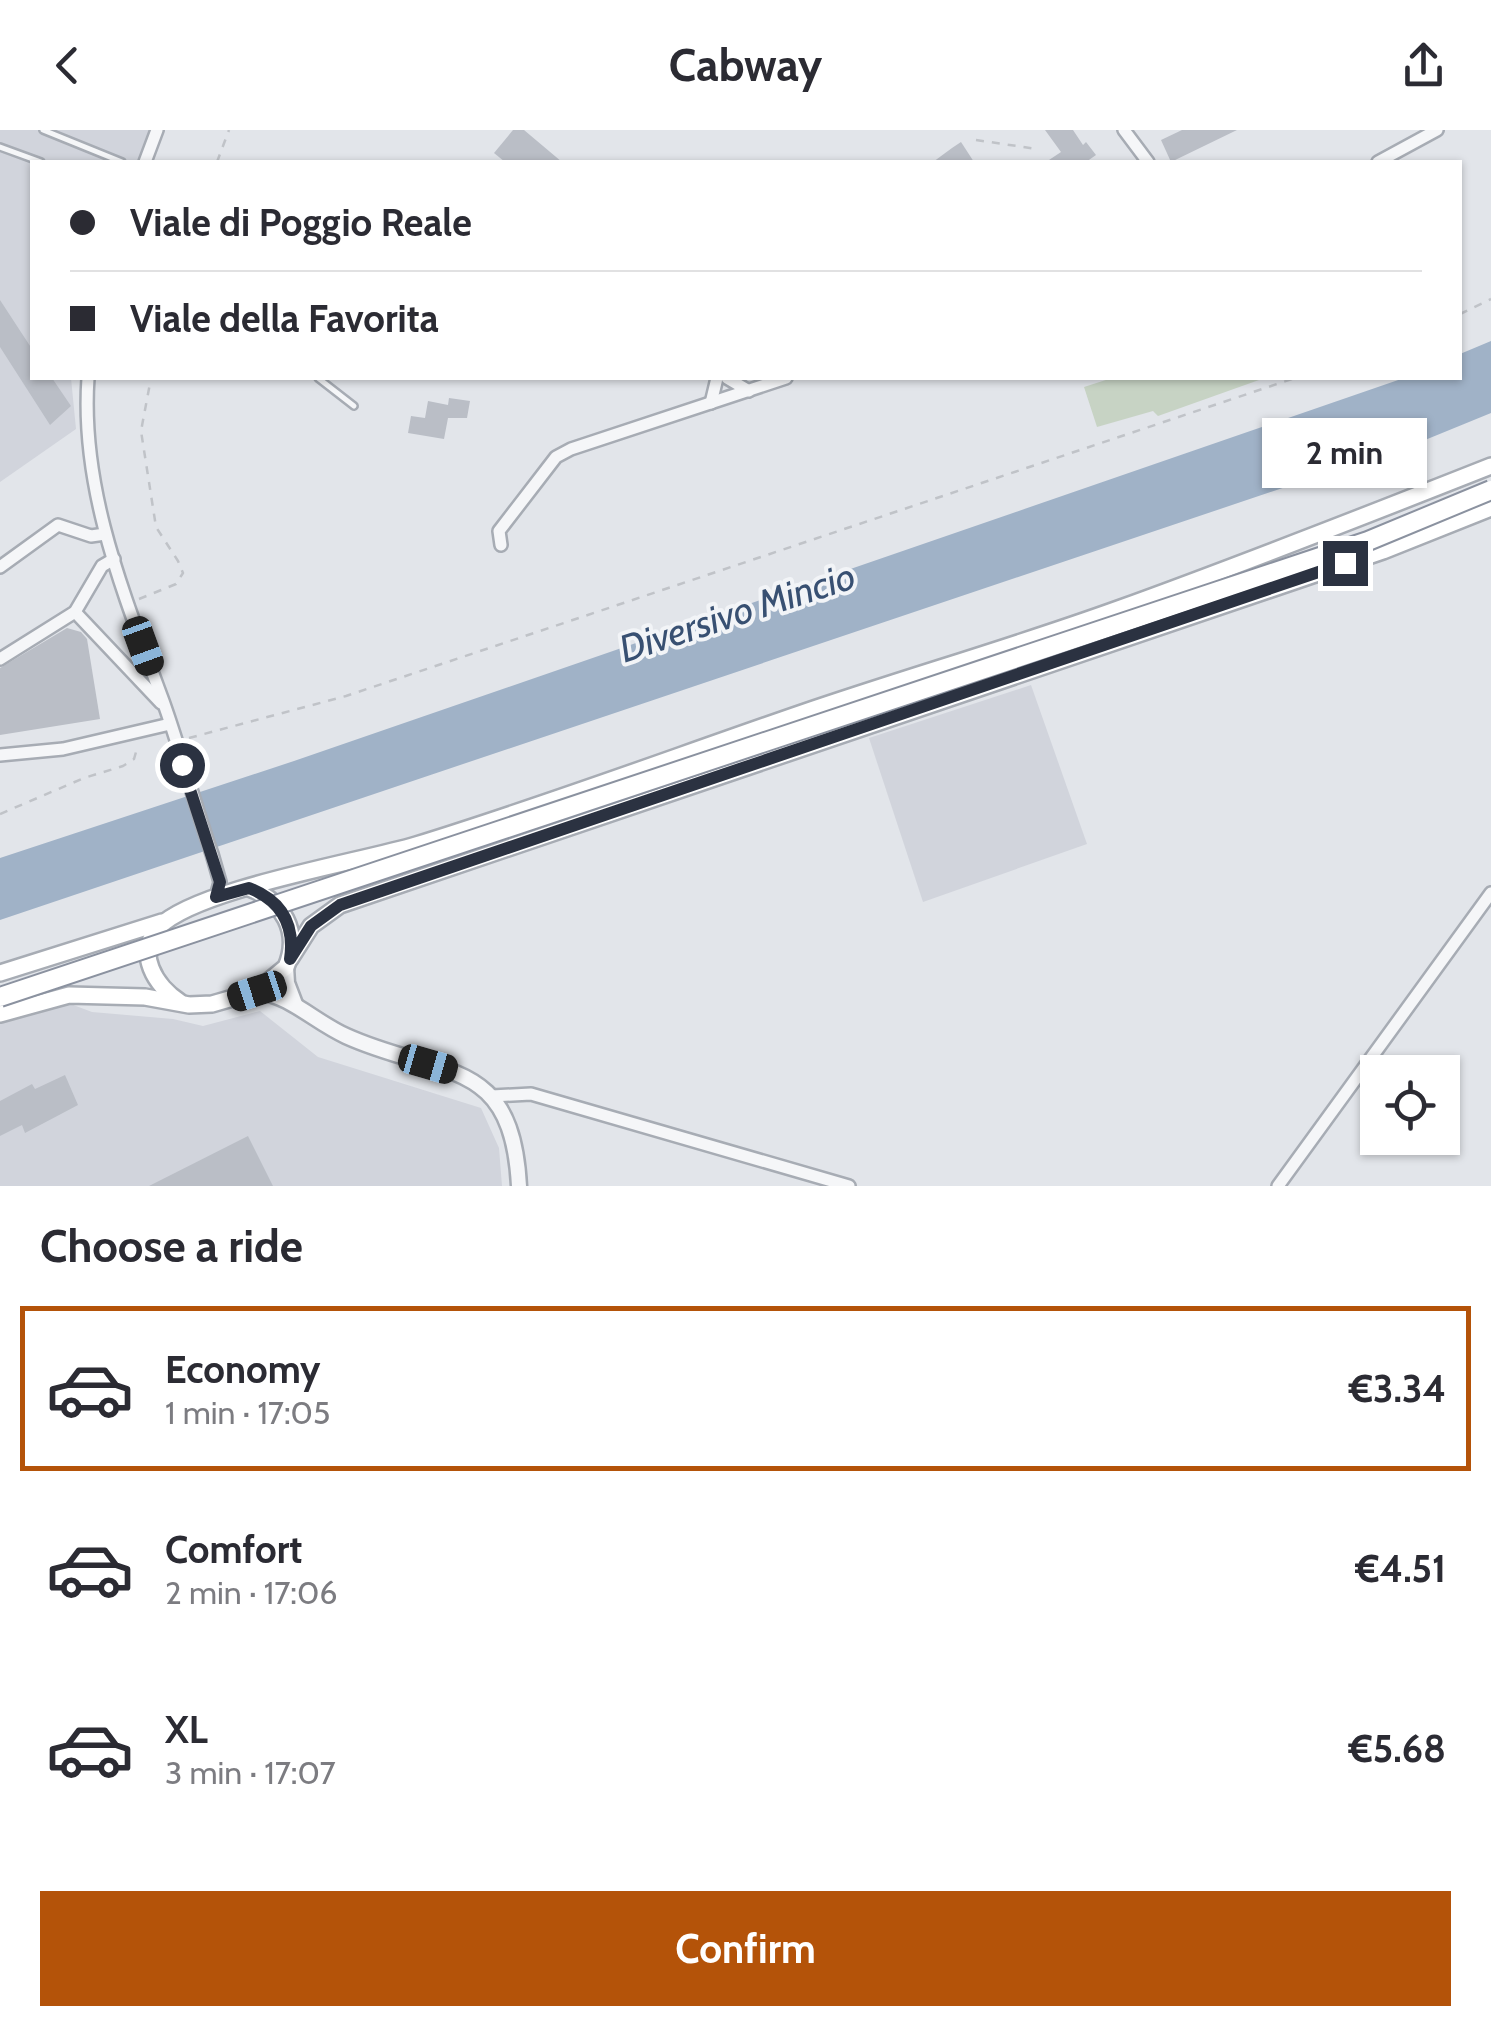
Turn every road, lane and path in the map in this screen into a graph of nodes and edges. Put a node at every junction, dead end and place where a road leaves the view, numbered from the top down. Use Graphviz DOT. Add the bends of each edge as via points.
graph roads {
  1 [pos="43,130"];
  2 [pos="157,130"];
  3 [pos="229,130"];
  4 [pos="1124,130"];
  5 [pos="1437,130"];
  6 [pos="976,140"];
  7 [pos="0,147"];
  8 [pos="1037,149"];
  9 [pos="36,160"];
  10 [pos="117,160"];
  11 [pos="146,160"];
  12 [pos="218,160"];
  13 [pos="1146,160"];
  14 [pos="1382,160"];
  15 [pos="1491,298"];
  16 [pos="1462,313"];
  17 [pos="88,380"];
  18 [pos="150,380"];
  19 [pos="321,380"];
  20 [pos="717,380"];
  21 [pos="731,380"];
  22 [pos="780,380"];
  23 [pos="1289,380"];
  24 [pos="749,390"];
  25 [pos="712,403"];
  26 [pos="354,406"];
  27 [pos="1491,466"];
  28 [pos="1491,490"];
  29 [pos="1491,508"];
  30 [pos="105,534"];
  31 [pos="501,545"];
  32 [pos="114,559"];
  33 [pos="0,567"];
  34 [pos="128,604"];
  35 [pos="75,612"];
  36 [pos="0,659"];
  37 [pos="165,707"];
  38 [pos="170,724"];
  39 [pos="136,734"];
  40 [pos="176,742"];
  41 [pos="0,754"];
  42 [pos="0,814"];
  43 [pos="218,890"];
  44 [pos="242,890"];
  45 [pos="1491,893"];
  46 [pos="166,921"];
  47 [pos="288,963"];
  48 [pos="0,973"];
  49 [pos="257,991"];
  50 [pos="0,997"];
  51 [pos="180,1002"];
  52 [pos="296,1005"];
  53 [pos="0,1014"];
  54 [pos="492,1096"];
  55 [pos="519,1186"];
  56 [pos="849,1186"];
  57 [pos="1278,1186"];
  1 -- 10 [label="lane"];
  2 -- 11 [label="street"];
  3 -- 12 [label="path"];
  4 -- 13 [label="street"];
  5 -- 14 [label="street"];
  6 -- 8 [label="path"];
  7 -- 9 [label="lane"];
  15 -- 16 [label="path"];
  17 -- 30 [label="street" via="92,473"];
  18 -- 34 [label="path" via="141,431 156,527 182,576"];
  19 -- 26 [label="lane"];
  20 -- 25 [label="street"];
  21 -- 24 [label="street"];
  22 -- 24 [label="street"];
  23 -- 40 [label="path" via="346,696"];
  24 -- 25 [label="street"];
  25 -- 31 [label="street" via="556,457 499,531"];
  27 -- 44 [label="main road" via="1115,610 415,845"];
  28 -- 50 [label="highway, bridge" via="1368,541"];
  29 -- 47 [label="main road" via="340,905 311,926"];
  30 -- 32 [label="street"];
  30 -- 33 [label="street" via="58,525"];
  32 -- 34 [label="street"];
  32 -- 35 [label="street" via="102,566"];
  34 -- 37 [label="street"];
  35 -- 36 [label="street"];
  35 -- 37 [label="street"];
  37 -- 38 [label="street"];
  38 -- 39 [label="street"];
  38 -- 40 [label="street"];
  39 -- 41 [label="street"];
  39 -- 42 [label="path" via="134,759"];
  40 -- 43 [label="street"];
  43 -- 44 [label="main road"];
  43 -- 46 [label="main road"];
  44 -- 47 [label="main road" via="271,899 286,917"];
  45 -- 57 [label="street"];
  46 -- 48 [label="main road"];
  46 -- 51 [label="main road" via="150,940 150,964 160,986"];
  47 -- 49 [label="main road"];
  47 -- 52 [label="street"];
  49 -- 51 [label="main road" via="212,1004"];
  49 -- 52 [label="street"];
  51 -- 53 [label="main road" via="69,995"];
  52 -- 54 [label="street" via="333,1030 460,1074"];
  54 -- 55 [label="street" via="511,1128"];
  54 -- 56 [label="street" via="532,1094"];
}
